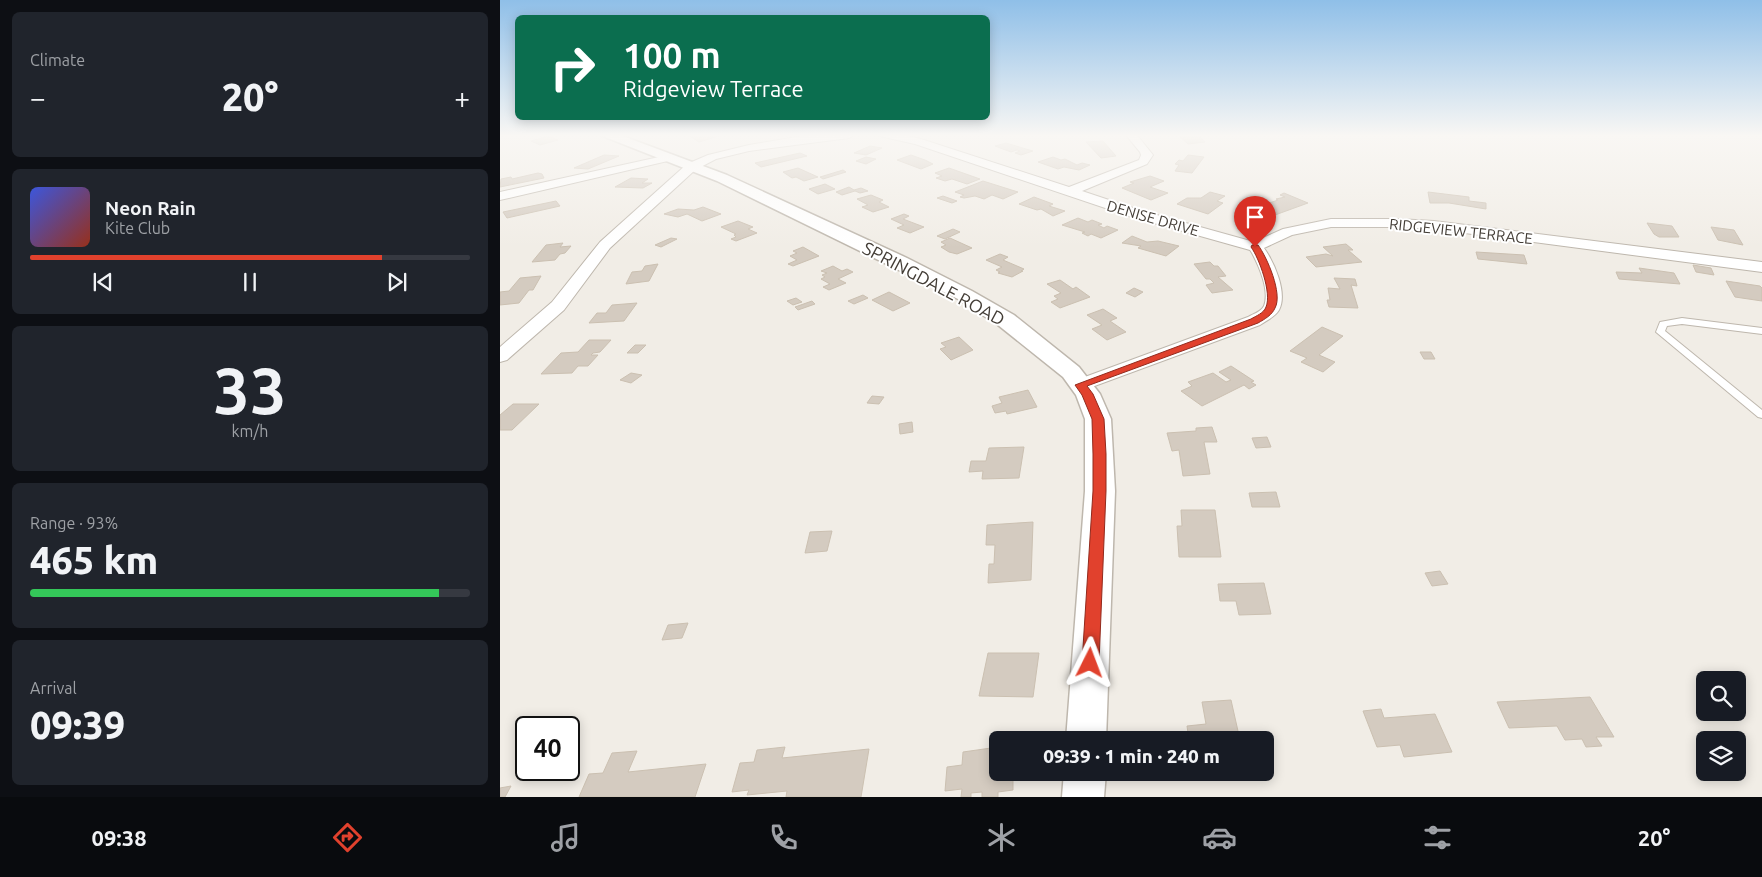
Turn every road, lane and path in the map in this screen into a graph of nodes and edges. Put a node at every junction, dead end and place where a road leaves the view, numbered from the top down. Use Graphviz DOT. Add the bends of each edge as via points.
graph roads {
  1 [pos="605,172"];
  2 [pos="685,172"];
  3 [pos="706,172"];
  4 [pos="1010,172"];
  5 [pos="1118,172"];
  6 [pos="1069,192"];
  7 [pos="500,196"];
  8 [pos="1255,247"];
  9 [pos="1762,267"];
  10 [pos="1762,331"];
  11 [pos="500,356"];
  12 [pos="1080,385"];
  13 [pos="1762,415"];
  14 [pos="1087,731"];
  15 [pos="1084,781"];
  16 [pos="1083,797"];
  1 -- 7 [label="street"];
  2 -- 11 [label="street" via="605,245 558,306"];
  3 -- 12 [label="street, SPRINGDALE ROAD" via="964,295 1006,320 1071,372"];
  4 -- 6 [label="street, DENISE DRIVE"];
  5 -- 6 [label="street"];
  6 -- 8 [label="street, DENISE DRIVE" via="1165,223"];
  8 -- 9 [label="street, RIDGEVIEW TERRACE" via="1288,232 1331,224 1397,223"];
  8 -- 12 [label="street" via="1262,256 1272,291 1272,306 1267,313 1254,321"];
  10 -- 13 [label="lane" via="1682,321 1663,324 1660,332"];
  12 -- 14 [label="street, SPRINGDALE ROAD" via="1088,394 1098,419 1100,454"];
  15 -- 16 [label="street"];
}
